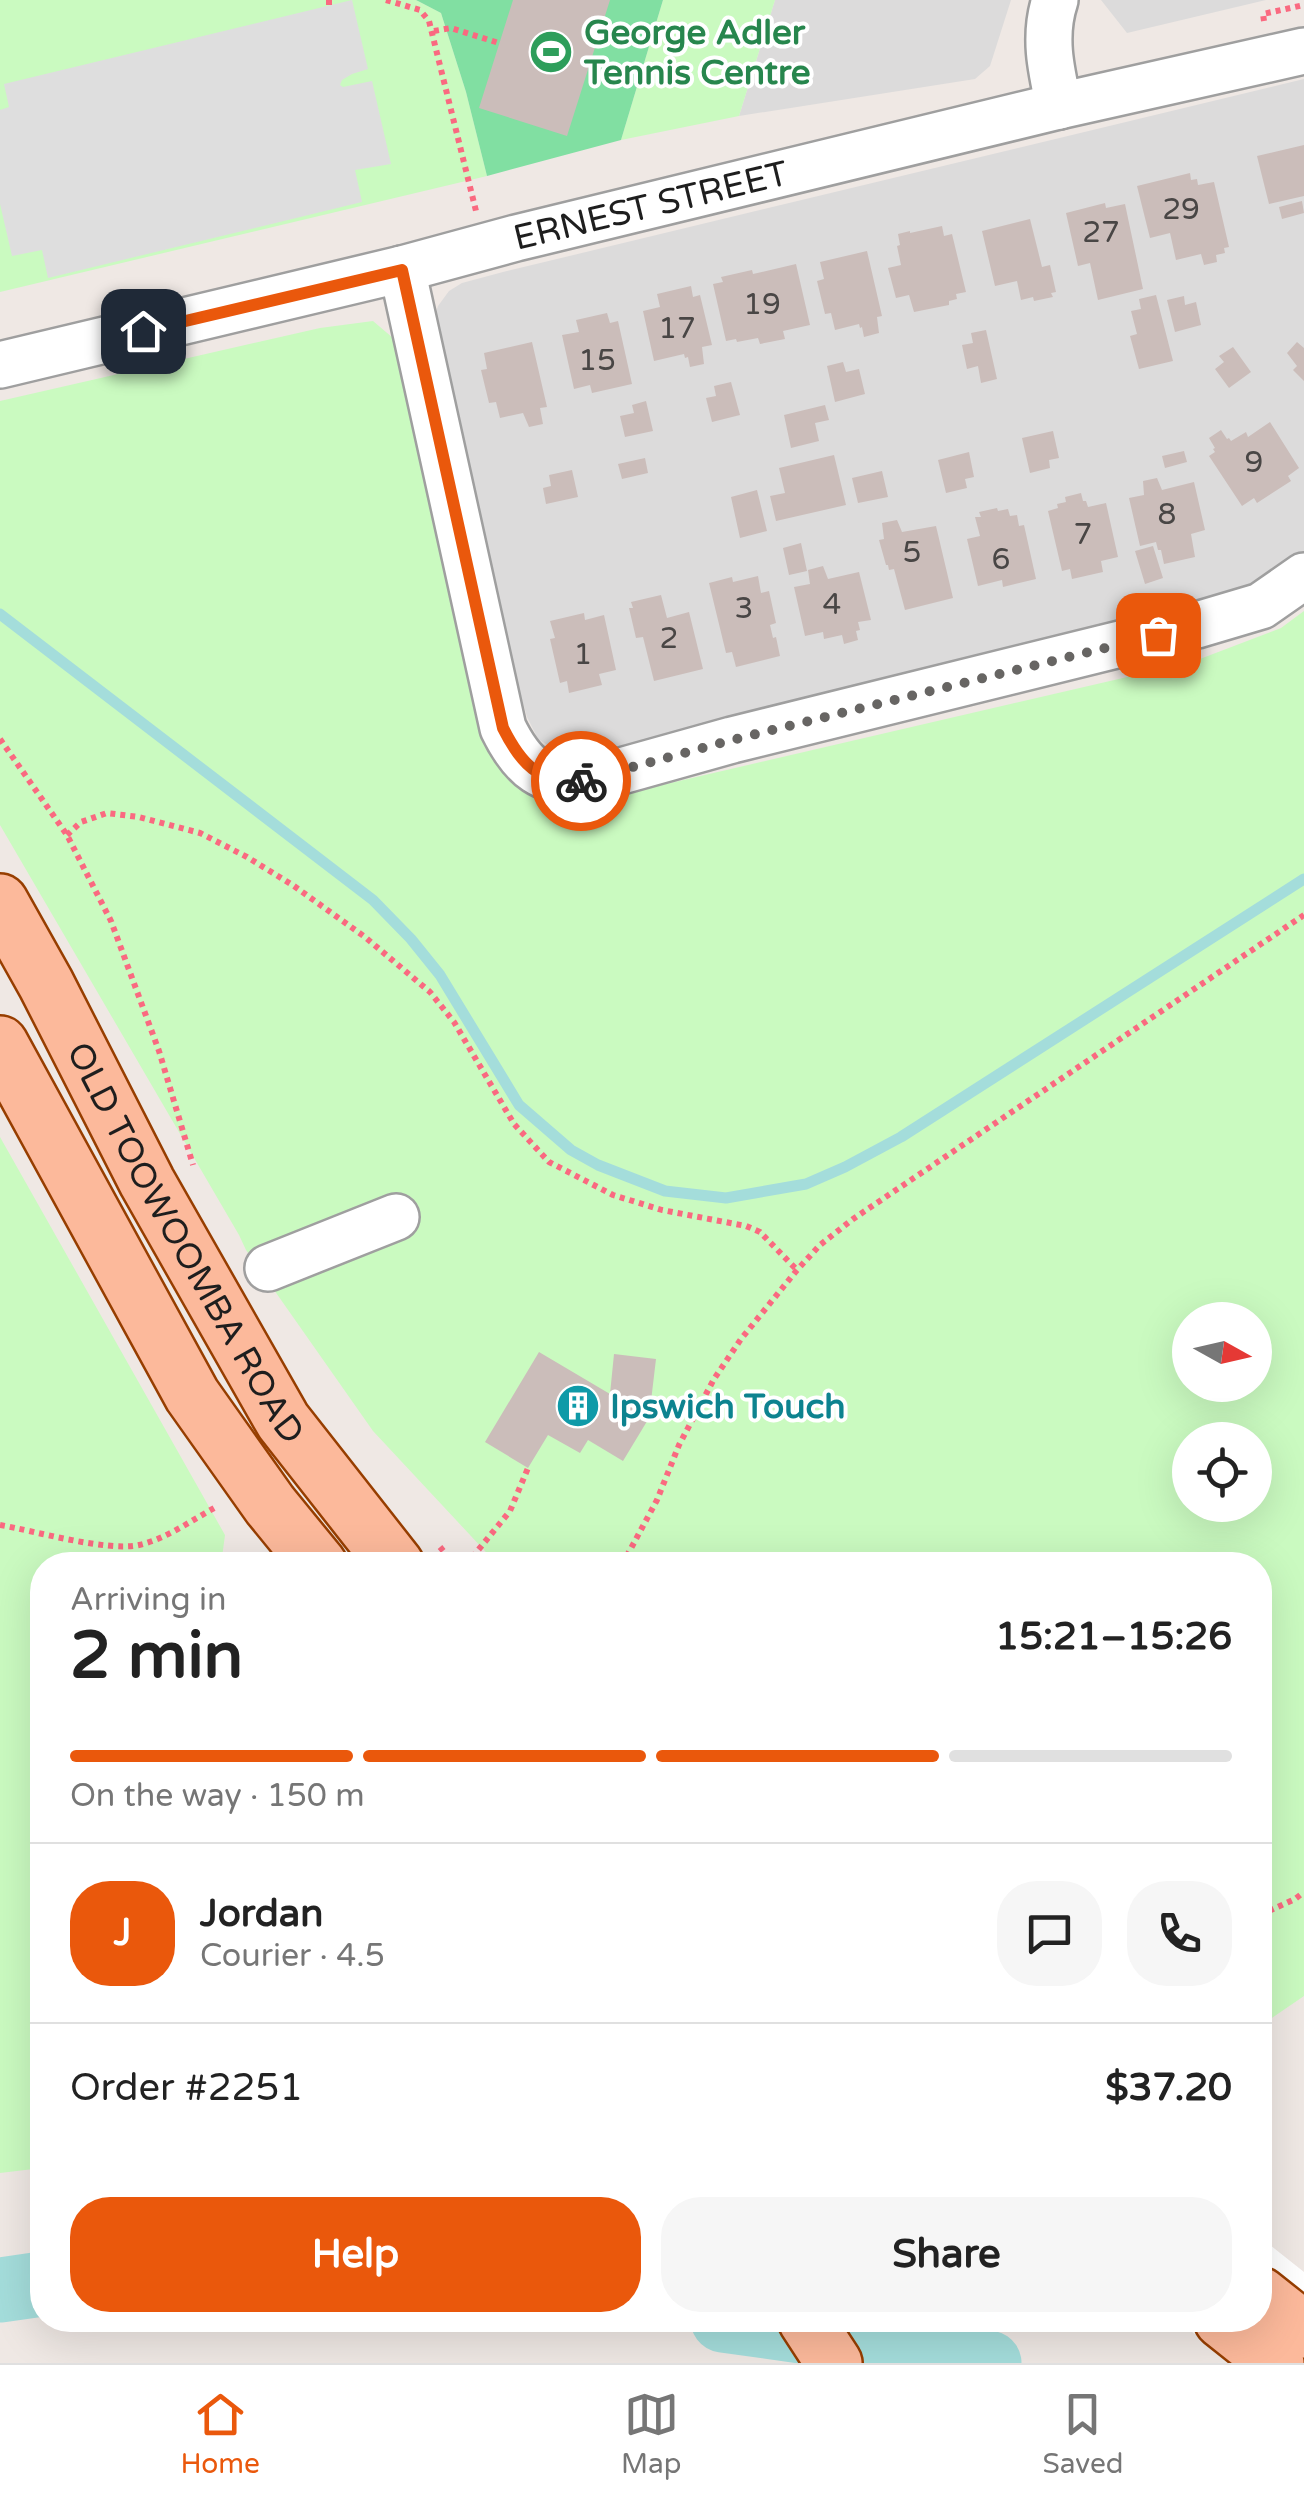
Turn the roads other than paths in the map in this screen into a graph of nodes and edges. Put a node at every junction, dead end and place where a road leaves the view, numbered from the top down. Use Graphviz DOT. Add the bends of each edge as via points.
graph roads {
  1 [pos="1056,0"];
  2 [pos="1304,51"];
  3 [pos="1059,106"];
  4 [pos="402,270"];
  5 [pos="0,365"];
  6 [pos="1304,576"];
  7 [pos="0,902"];
  8 [pos="0,1044"];
  9 [pos="396,1217"];
  10 [pos="268,1268"];
  11 [pos="270,1505"];
  12 [pos="269,1552"];
  13 [pos="308,1552"];
  14 [pos="414,1552"];
  15 [pos="1272,2305"];
  16 [pos="1304,2330"];
  17 [pos="814,2332"];
  18 [pos="1237,2332"];
  19 [pos="834,2363"];
  20 [pos="1276,2363"];
  1 -- 3 [label="street" via="1048,45"];
  2 -- 3 [label="street, ERNEST STREET"];
  3 -- 4 [label="street, ERNEST STREET"];
  4 -- 5 [label="street, ERNEST STREET"];
  4 -- 6 [label="street" via="503,728 523,762 552,779 589,780 1197,626 1261,606"];
  7 -- 14 [label="main road, OLD TOOWOOMBA ROAD" via="283,1421"];
  8 -- 11 [label="main road, OLD TOOWOOMBA ROAD" via="192,1395"];
  9 -- 10 [label="street"];
  11 -- 12 [label="main road"];
  11 -- 13 [label="main road, OLD TOOWOOMBA ROAD"];
  15 -- 16 [label="main road"];
  17 -- 19 [label="main road"];
  18 -- 20 [label="main road"];
}
